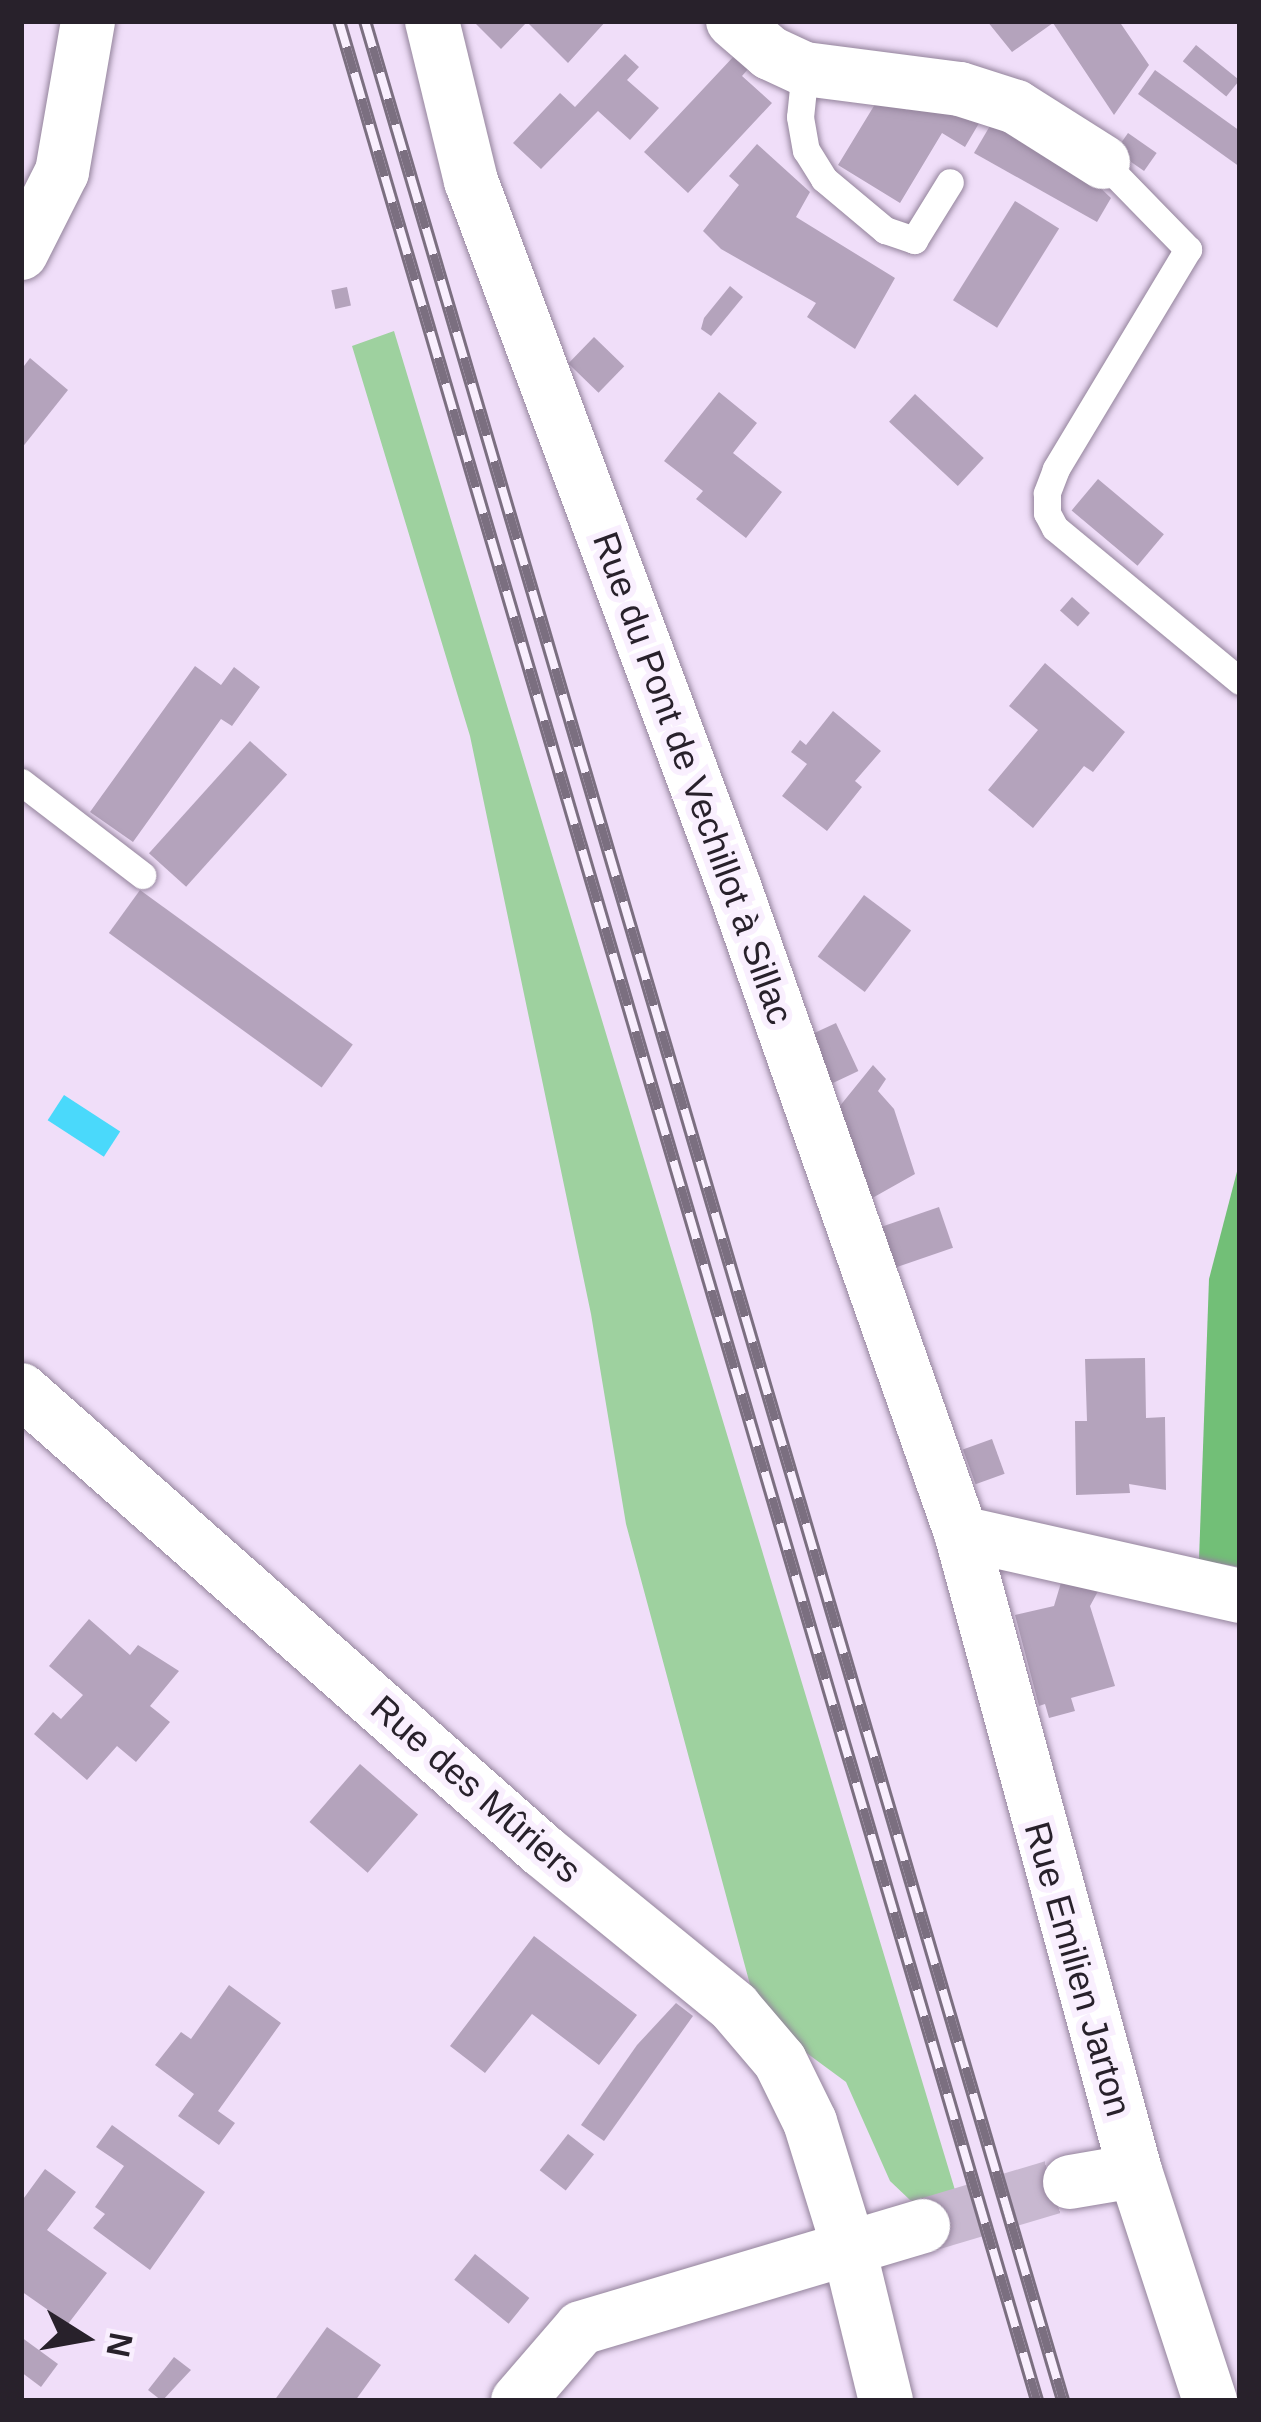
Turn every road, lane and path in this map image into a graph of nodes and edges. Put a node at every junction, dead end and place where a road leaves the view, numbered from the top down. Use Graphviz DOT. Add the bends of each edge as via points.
graph roads {
  1 [pos="88,21"];
  2 [pos="432,21"];
  3 [pos="733,21"];
  4 [pos="805,68"];
  5 [pos="1102,162"];
  6 [pos="950,182"];
  7 [pos="21,253"];
  8 [pos="1240,681"];
  9 [pos="21,782"];
  10 [pos="142,875"];
  11 [pos="21,1390"];
  12 [pos="961,1534"];
  13 [pos="1240,1595"];
  14 [pos="1135,2171"];
  15 [pos="1070,2182"];
  16 [pos="923,2226"];
  17 [pos="848,2245"];
  18 [pos="518,2401"];
  19 [pos="886,2401"];
  20 [pos="1210,2401"];
  1 -- 7 [label="street" via="62,172"];
  2 -- 12 [label="street, Rue du Pont de Vechillot à Sillac" via="471,181 727,867"];
  3 -- 4 [label="street" via="770,53"];
  4 -- 5 [label="street" via="960,89 1016,107"];
  4 -- 6 [label="lane" via="806,150 824,179 885,230 914,240"];
  5 -- 8 [label="lane" via="1188,249 1056,469 1047,513 1055,528"];
  9 -- 10 [label="lane"];
  11 -- 17 [label="street, Rue des Mûriers" via="543,1851 734,2007 780,2060 810,2122"];
  12 -- 13 [label="street"];
  12 -- 14 [label="street, Rue Emilien Jarton"];
  14 -- 15 [label="street"];
  14 -- 20 [label="street, Rue Emilien Jarton"];
  16 -- 17 [label="street"];
  17 -- 18 [label="street" via="580,2328"];
  17 -- 19 [label="street, Rue des Mûriers"];
}
